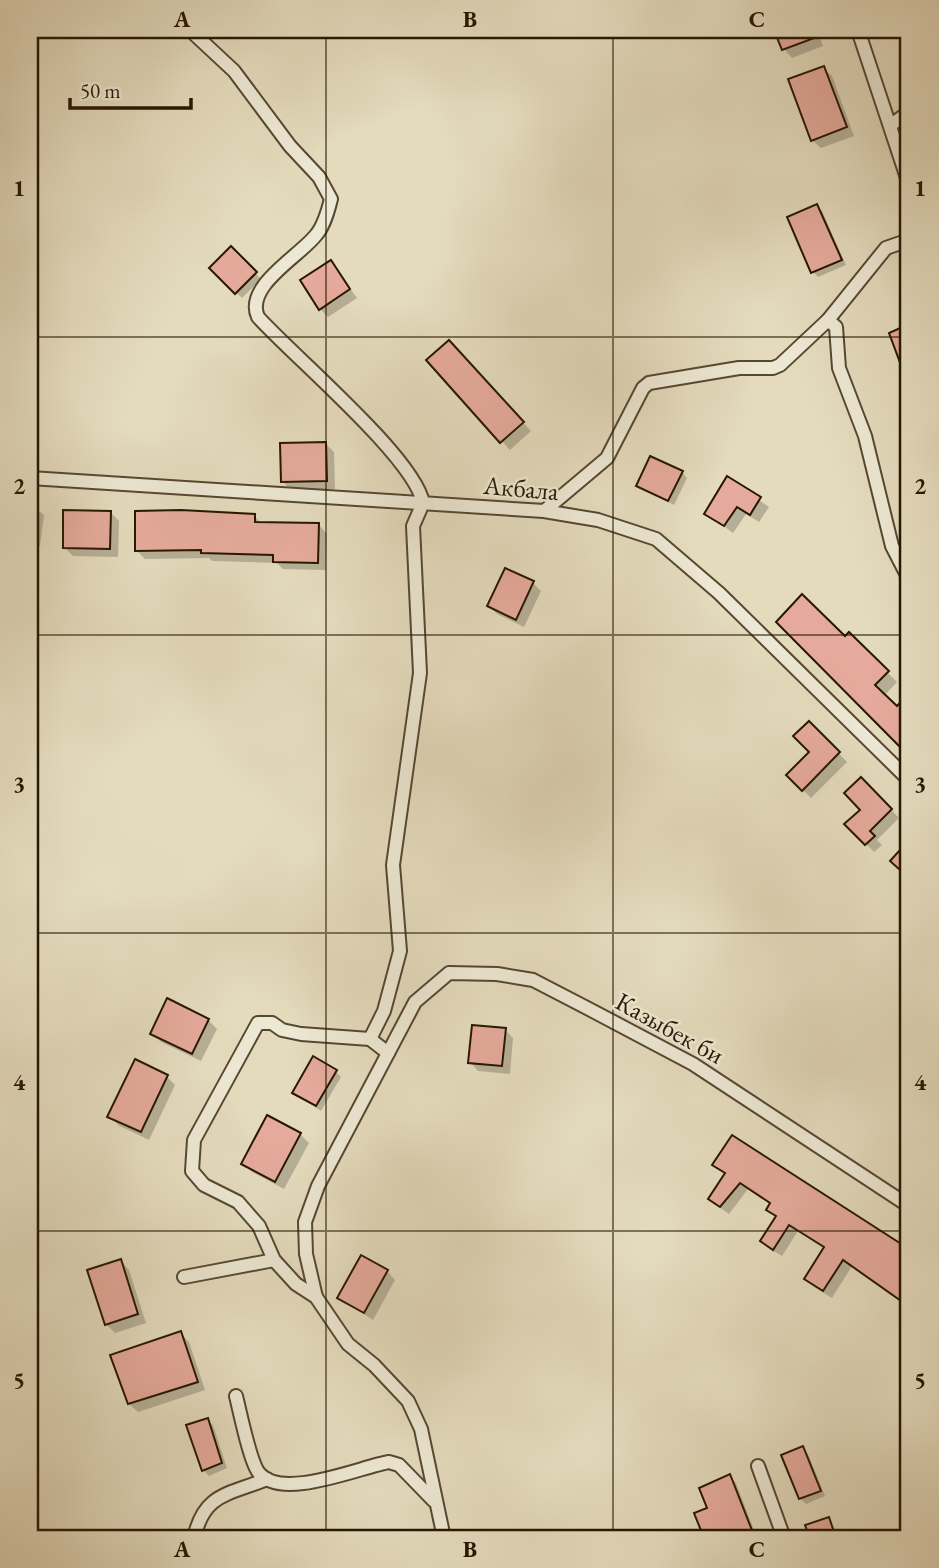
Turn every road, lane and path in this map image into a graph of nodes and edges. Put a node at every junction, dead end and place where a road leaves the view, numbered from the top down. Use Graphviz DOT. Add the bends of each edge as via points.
graph roads {
  1 [pos="190,30"];
  2 [pos="858,30"];
  3 [pos="909,111"];
  4 [pos="891,125"];
  5 [pos="909,184"];
  6 [pos="909,240"];
  7 [pos="828,320"];
  8 [pos="30,478"];
  9 [pos="423,503"];
  10 [pos="544,511"];
  11 [pos="909,579"];
  12 [pos="909,780"];
  13 [pos="370,1039"];
  14 [pos="388,1053"];
  15 [pos="909,1206"];
  16 [pos="274,1260"];
  17 [pos="184,1277"];
  18 [pos="316,1297"];
  19 [pos="236,1396"];
  20 [pos="758,1466"];
  21 [pos="267,1479"];
  22 [pos="435,1501"];
  23 [pos="194,1538"];
  24 [pos="444,1538"];
  25 [pos="784,1538"];
  1 -- 9 [label="street" via="234,71 319,177 331,199 317,235 279,268 260,292 255,304 258,317 355,414 415,482"];
  2 -- 4 [label="street"];
  3 -- 4 [label="street"];
  4 -- 5 [label="street"];
  6 -- 7 [label="street" via="886,248"];
  7 -- 10 [label="street" via="773,368 739,368 649,383 607,458"];
  7 -- 11 [label="street" via="836,327 839,368 864,436 892,545"];
  8 -- 9 [label="street, Акбала"];
  9 -- 10 [label="street, Акбала"];
  9 -- 13 [label="street" via="413,526 421,673 393,865 400,951 384,1011"];
  10 -- 12 [label="street, Акбала" via="598,520 656,539 719,593"];
  13 -- 14 [label="street"];
  13 -- 16 [label="street" via="302,1034 258,1023 194,1140 192,1171 204,1185 238,1202 258,1226"];
  14 -- 15 [label="street, Казыбек би" via="415,1002 449,973 533,980 693,1064"];
  14 -- 18 [label="street, Казыбек би" via="318,1186 305,1222 306,1254"];
  16 -- 17 [label="street"];
  16 -- 18 [label="street"];
  18 -- 22 [label="street" via="348,1344 408,1401 426,1448"];
  19 -- 21 [label="street" via="256,1468"];
  20 -- 25 [label="street"];
  21 -- 22 [label="street" via="300,1483 389,1462 399,1465"];
  21 -- 23 [label="street" via="210,1502 201,1513"];
  22 -- 24 [label="street"];
}
